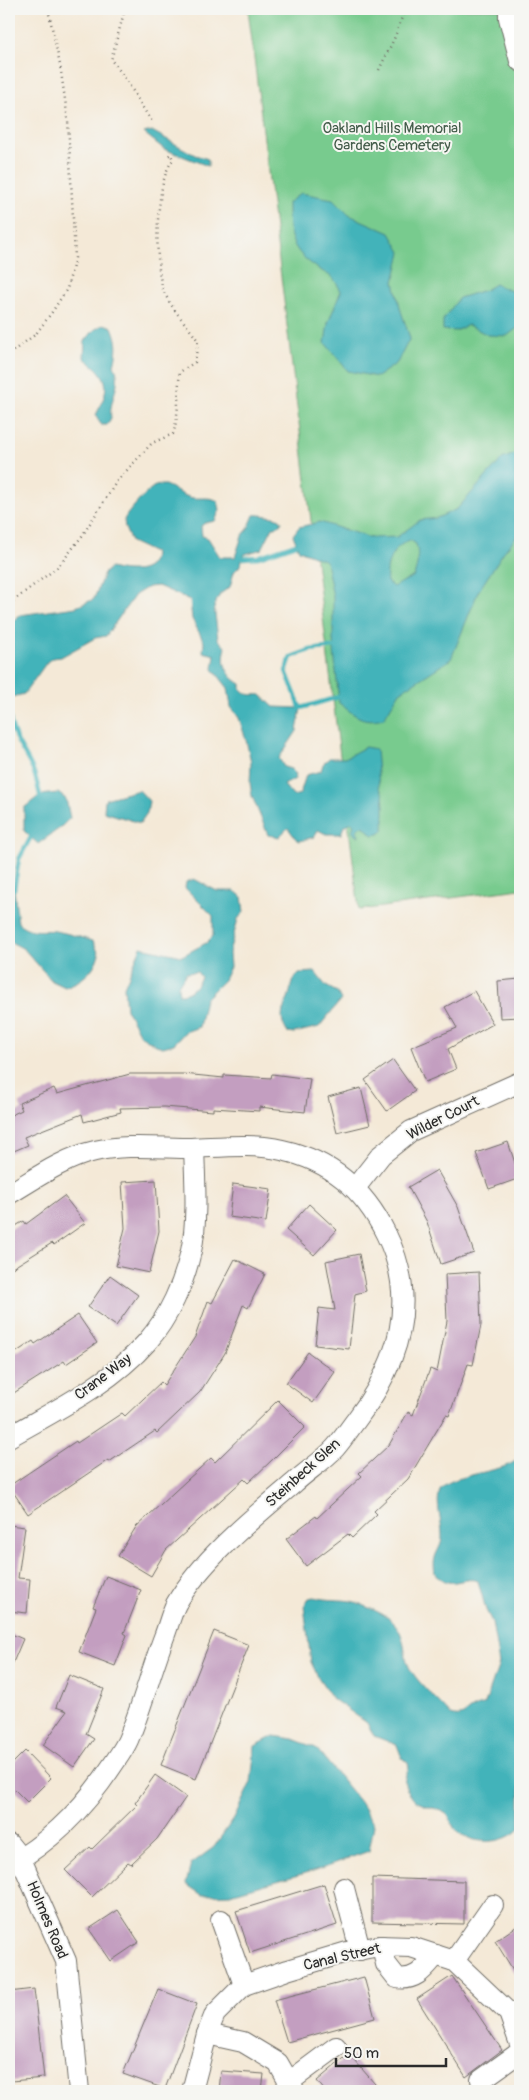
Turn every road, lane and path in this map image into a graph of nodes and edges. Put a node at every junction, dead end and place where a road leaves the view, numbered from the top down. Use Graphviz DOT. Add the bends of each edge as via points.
graph roads {
  1 [pos="48,9"];
  2 [pos="126,9"];
  3 [pos="396,9"];
  4 [pos="405,9"];
  5 [pos="509,9"];
  6 [pos="376,10"];
  7 [pos="520,61"];
  8 [pos="379,70"];
  9 [pos="152,123"];
  10 [pos="166,157"];
  11 [pos="9,354"];
  12 [pos="9,604"];
  13 [pos="520,1082"];
  14 [pos="194,1148"];
  15 [pos="356,1188"];
  16 [pos="9,1194"];
  17 [pos="9,1437"];
  18 [pos="13,1856"];
  19 [pos="344,1888"];
  20 [pos="493,1905"];
  21 [pos="221,1920"];
  22 [pos="382,1946"];
  23 [pos="360,1950"];
  24 [pos="445,1958"];
  25 [pos="244,1985"];
  26 [pos="207,2034"];
  27 [pos="520,2044"];
  28 [pos="336,2047"];
  29 [pos="520,2052"];
  30 [pos="481,2080"];
  31 [pos="292,2087"];
  32 [pos="79,2091"];
  33 [pos="192,2091"];
  1 -- 11 [label="path" via="68,120 75,258 67,289 52,312 36,334"];
  2 -- 9 [label="path" via="111,60 124,75"];
  3 -- 6 [label="path"];
  4 -- 8 [label="path"];
  5 -- 7 [label="street"];
  10 -- 12 [label="path" via="171,154 173,160 166,174 159,210 159,270 164,290 198,341 195,362 180,372 178,417 173,434 152,443 117,481 59,566"];
  13 -- 15 [label="street, Wilder Court" via="411,1131 381,1155"];
  14 -- 15 [label="street, Steinbeck Glen" via="248,1146 279,1149 320,1164"];
  14 -- 16 [label="street, Steinbeck Glen" via="96,1150 56,1167"];
  14 -- 17 [label="street, Crane Way" via="192,1249 176,1300 147,1342 112,1374"];
  15 -- 18 [label="street, Steinbeck Glen" via="377,1216 394,1249 402,1279 400,1331 375,1394 335,1448 254,1516 206,1564 176,1604 127,1743 98,1788 68,1819"];
  18 -- 32 [label="street, Holmes Road" via="66,1960"];
  19 -- 23 [label="street"];
  20 -- 24 [label="street"];
  21 -- 25 [label="street"];
  22 -- 23 [label="street, Canal Street"];
  22 -- 24 [label="street, Canal Street" via="411,1947"];
  22 -- 24 [label="street" via="386,1964 396,1978 414,1977"];
  23 -- 25 [label="street, Canal Street"];
  24 -- 27 [label="street, Canal Street" via="509,2013"];
  25 -- 26 [label="street, Canal Street" via="215,2014"];
  26 -- 31 [label="street" via="243,2042 278,2064"];
  26 -- 33 [label="street, Canal Street"];
  28 -- 31 [label="street"];
  29 -- 30 [label="street"];
}
